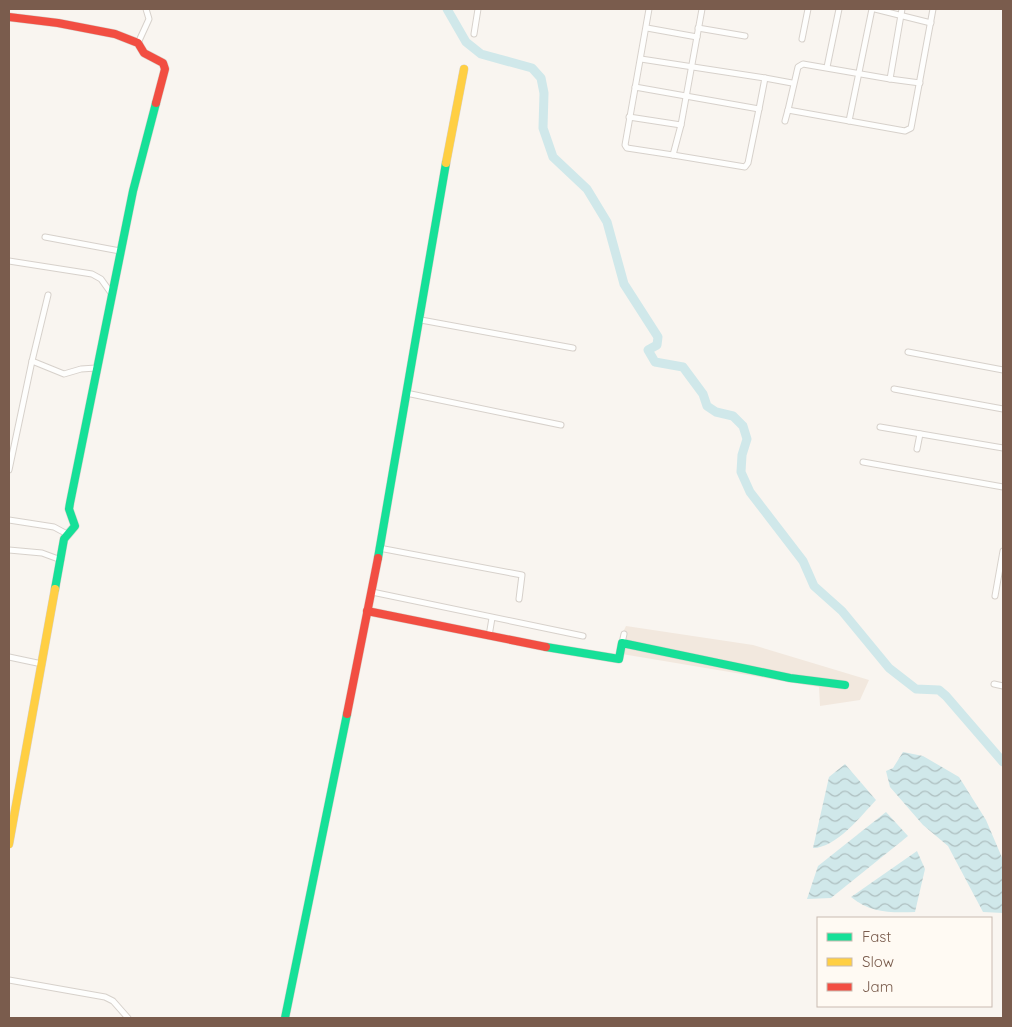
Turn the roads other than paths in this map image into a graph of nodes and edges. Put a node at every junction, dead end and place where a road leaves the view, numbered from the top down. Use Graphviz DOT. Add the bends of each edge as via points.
graph roads {
  1 [pos="146,9"];
  2 [pos="478,9"];
  3 [pos="649,9"];
  4 [pos="702,9"];
  5 [pos="808,9"];
  6 [pos="839,9"];
  7 [pos="873,9"];
  8 [pos="933,9"];
  9 [pos="902,12"];
  10 [pos="9,16"];
  11 [pos="931,23"];
  12 [pos="647,28"];
  13 [pos="698,28"];
  14 [pos="474,34"];
  15 [pos="745,36"];
  16 [pos="697,37"];
  17 [pos="802,39"];
  18 [pos="138,43"];
  19 [pos="641,58"];
  20 [pos="827,67"];
  21 [pos="692,68"];
  22 [pos="464,69"];
  23 [pos="859,73"];
  24 [pos="765,78"];
  25 [pos="890,79"];
  26 [pos="792,83"];
  27 [pos="920,84"];
  28 [pos="635,87"];
  29 [pos="686,96"];
  30 [pos="759,109"];
  31 [pos="788,110"];
  32 [pos="629,117"];
  33 [pos="785,121"];
  34 [pos="850,121"];
  35 [pos="681,125"];
  36 [pos="673,155"];
  37 [pos="45,237"];
  38 [pos="120,251"];
  39 [pos="9,261"];
  40 [pos="111,293"];
  41 [pos="48,294"];
  42 [pos="421,320"];
  43 [pos="573,348"];
  44 [pos="908,352"];
  45 [pos="32,361"];
  46 [pos="96,368"];
  47 [pos="1003,370"];
  48 [pos="894,389"];
  49 [pos="406,393"];
  50 [pos="1003,408"];
  51 [pos="561,425"];
  52 [pos="880,427"];
  53 [pos="920,434"];
  54 [pos="1003,448"];
  55 [pos="918,450"];
  56 [pos="863,462"];
  57 [pos="9,470"];
  58 [pos="1003,488"];
  59 [pos="9,520"];
  60 [pos="67,534"];
  61 [pos="379,548"];
  62 [pos="9,550"];
  63 [pos="1003,551"];
  64 [pos="61,560"];
  65 [pos="372,592"];
  66 [pos="995,596"];
  67 [pos="519,599"];
  68 [pos="367,611"];
  69 [pos="492,618"];
  70 [pos="624,634"];
  71 [pos="489,636"];
  72 [pos="583,636"];
  73 [pos="622,643"];
  74 [pos="9,658"];
  75 [pos="43,664"];
  76 [pos="994,684"];
  77 [pos="845,685"];
  78 [pos="1003,686"];
  79 [pos="10,829"];
  80 [pos="9,844"];
  81 [pos="9,980"];
  82 [pos="128,1018"];
  83 [pos="286,1018"];
  1 -- 18 [label="street" via="150,19"];
  2 -- 14 [label="street"];
  3 -- 12 [label="street"];
  4 -- 13 [label="street"];
  5 -- 17 [label="street"];
  6 -- 20 [label="street"];
  7 -- 9 [label="street"];
  7 -- 23 [label="street"];
  8 -- 11 [label="street"];
  9 -- 11 [label="street"];
  9 -- 25 [label="street"];
  10 -- 18 [label="street" via="85,28"];
  11 -- 27 [label="street"];
  12 -- 16 [label="street"];
  12 -- 19 [label="street"];
  13 -- 15 [label="street"];
  13 -- 16 [label="street"];
  16 -- 21 [label="street"];
  18 -- 38 [label="street" via="144,52 164,63 165,70"];
  19 -- 21 [label="street"];
  19 -- 28 [label="street"];
  20 -- 23 [label="street"];
  20 -- 26 [label="street" via="801,64"];
  21 -- 24 [label="street"];
  21 -- 29 [label="street"];
  22 -- 42 [label="street"];
  23 -- 25 [label="street"];
  23 -- 34 [label="street"];
  24 -- 26 [label="street"];
  24 -- 30 [label="street"];
  25 -- 27 [label="street"];
  26 -- 31 [label="street"];
  27 -- 34 [label="street" via="908,130"];
  28 -- 29 [label="street"];
  28 -- 32 [label="street"];
  29 -- 30 [label="street"];
  29 -- 35 [label="street"];
  30 -- 36 [label="street" via="745,167"];
  31 -- 33 [label="street"];
  31 -- 34 [label="street"];
  32 -- 35 [label="street"];
  32 -- 36 [label="street" via="626,146"];
  35 -- 36 [label="street"];
  37 -- 38 [label="street"];
  38 -- 40 [label="street"];
  39 -- 40 [label="street" via="92,274 101,279"];
  40 -- 46 [label="street"];
  41 -- 45 [label="street"];
  42 -- 43 [label="street"];
  42 -- 49 [label="street"];
  44 -- 47 [label="street"];
  45 -- 46 [label="street" via="64,374"];
  45 -- 57 [label="street"];
  46 -- 60 [label="street" via="69,509 75,526"];
  48 -- 50 [label="street"];
  49 -- 51 [label="street"];
  49 -- 61 [label="street"];
  52 -- 53 [label="street"];
  53 -- 54 [label="street"];
  53 -- 55 [label="street"];
  56 -- 58 [label="street"];
  59 -- 60 [label="street" via="54,527"];
  60 -- 64 [label="street"];
  61 -- 65 [label="street"];
  61 -- 67 [label="street" via="522,575"];
  62 -- 64 [label="street" via="48,554"];
  63 -- 66 [label="street"];
  64 -- 75 [label="street"];
  65 -- 68 [label="street"];
  65 -- 69 [label="street"];
  68 -- 71 [label="street"];
  68 -- 83 [label="street"];
  69 -- 71 [label="street"];
  69 -- 72 [label="street"];
  70 -- 73 [label="street"];
  71 -- 73 [label="street" via="620,660"];
  73 -- 77 [label="street" via="782,677"];
  74 -- 75 [label="street"];
  75 -- 79 [label="street"];
  76 -- 78 [label="street"];
  79 -- 80 [label="street"];
  81 -- 82 [label="street" via="105,997"];
}
